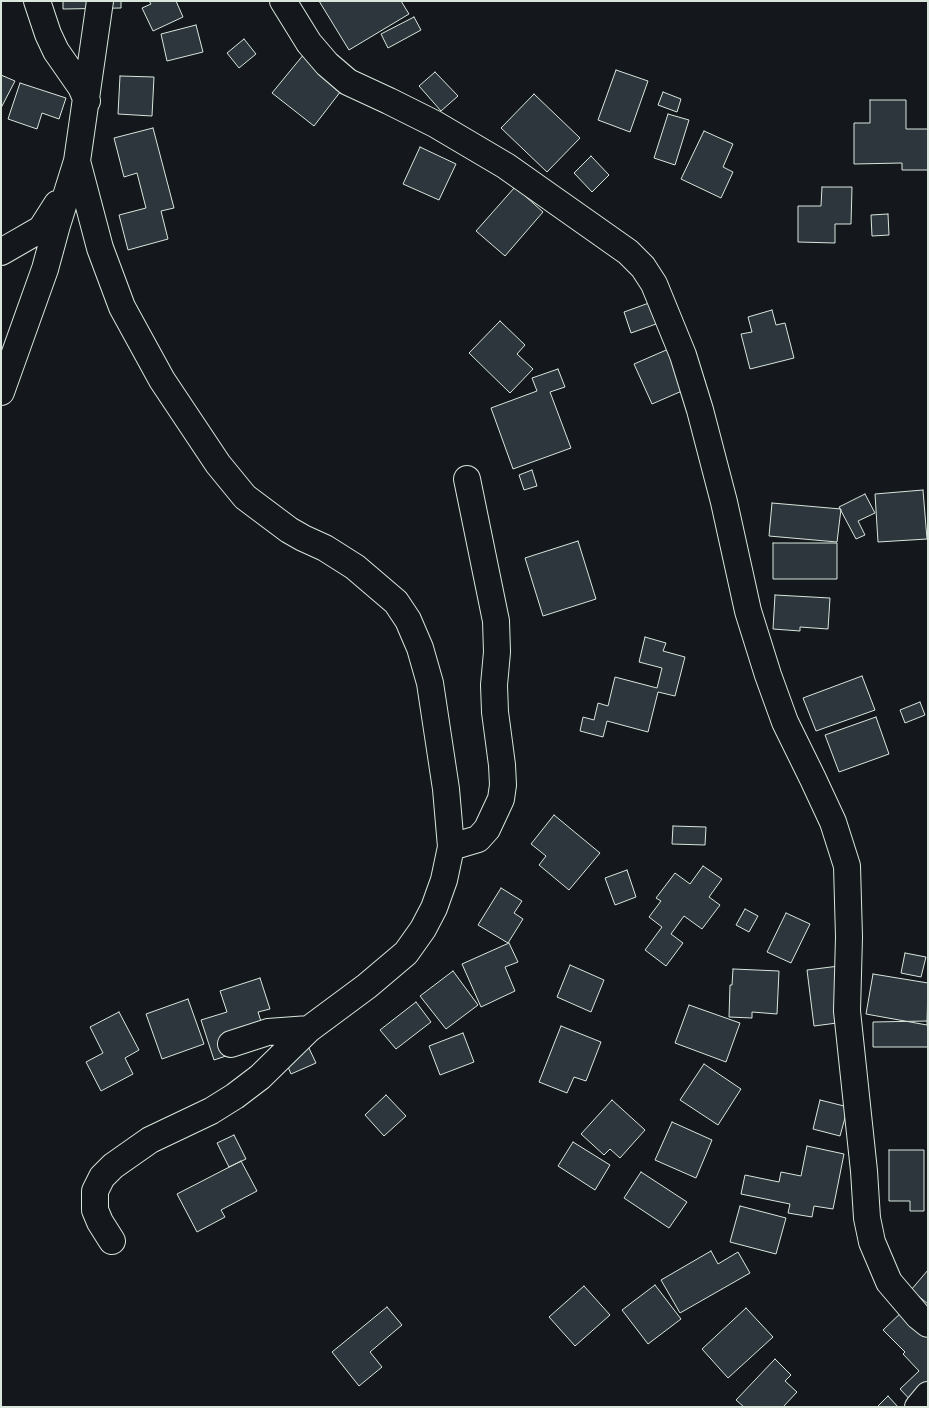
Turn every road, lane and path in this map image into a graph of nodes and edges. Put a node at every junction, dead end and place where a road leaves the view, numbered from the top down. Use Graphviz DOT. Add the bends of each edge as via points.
graph roads {
  1 [pos="38,1"];
  2 [pos="100,1"];
  3 [pos="283,1"];
  4 [pos="87,101"];
  5 [pos="73,173"];
  6 [pos="1,252"];
  7 [pos="1,392"];
  8 [pos="467,479"];
  9 [pos="451,847"];
  10 [pos="308,1029"];
  11 [pos="231,1044"];
  12 [pos="112,1241"];
  13 [pos="928,1324"];
  14 [pos="928,1395"];
  15 [pos="918,1407"];
  1 -- 4 [label="street" via="56,51"];
  2 -- 4 [label="street"];
  3 -- 13 [label="street" via="309,43 348,82 435,124 506,166 628,252 654,284 683,355 700,410 748,611 768,675 785,722 833,822 847,866 846,1011 867,1218 872,1242 889,1282"];
  4 -- 5 [label="street"];
  5 -- 6 [label="street" via="41,229"];
  5 -- 7 [label="street" via="46,269"];
  5 -- 9 [label="street" via="122,307 162,380 218,464 245,497 289,530 355,567 396,602 408,620 430,683"];
  8 -- 9 [label="street" via="496,621 494,685 502,785 501,799 487,829 478,839"];
  9 -- 10 [label="street" via="434,908 406,953"];
  10 -- 11 [label="street" via="268,1032"];
  10 -- 12 [label="street" via="260,1078 235,1096 150,1140 112,1166 96,1191 96,1210"];
  14 -- 15 [label="street"];
}
